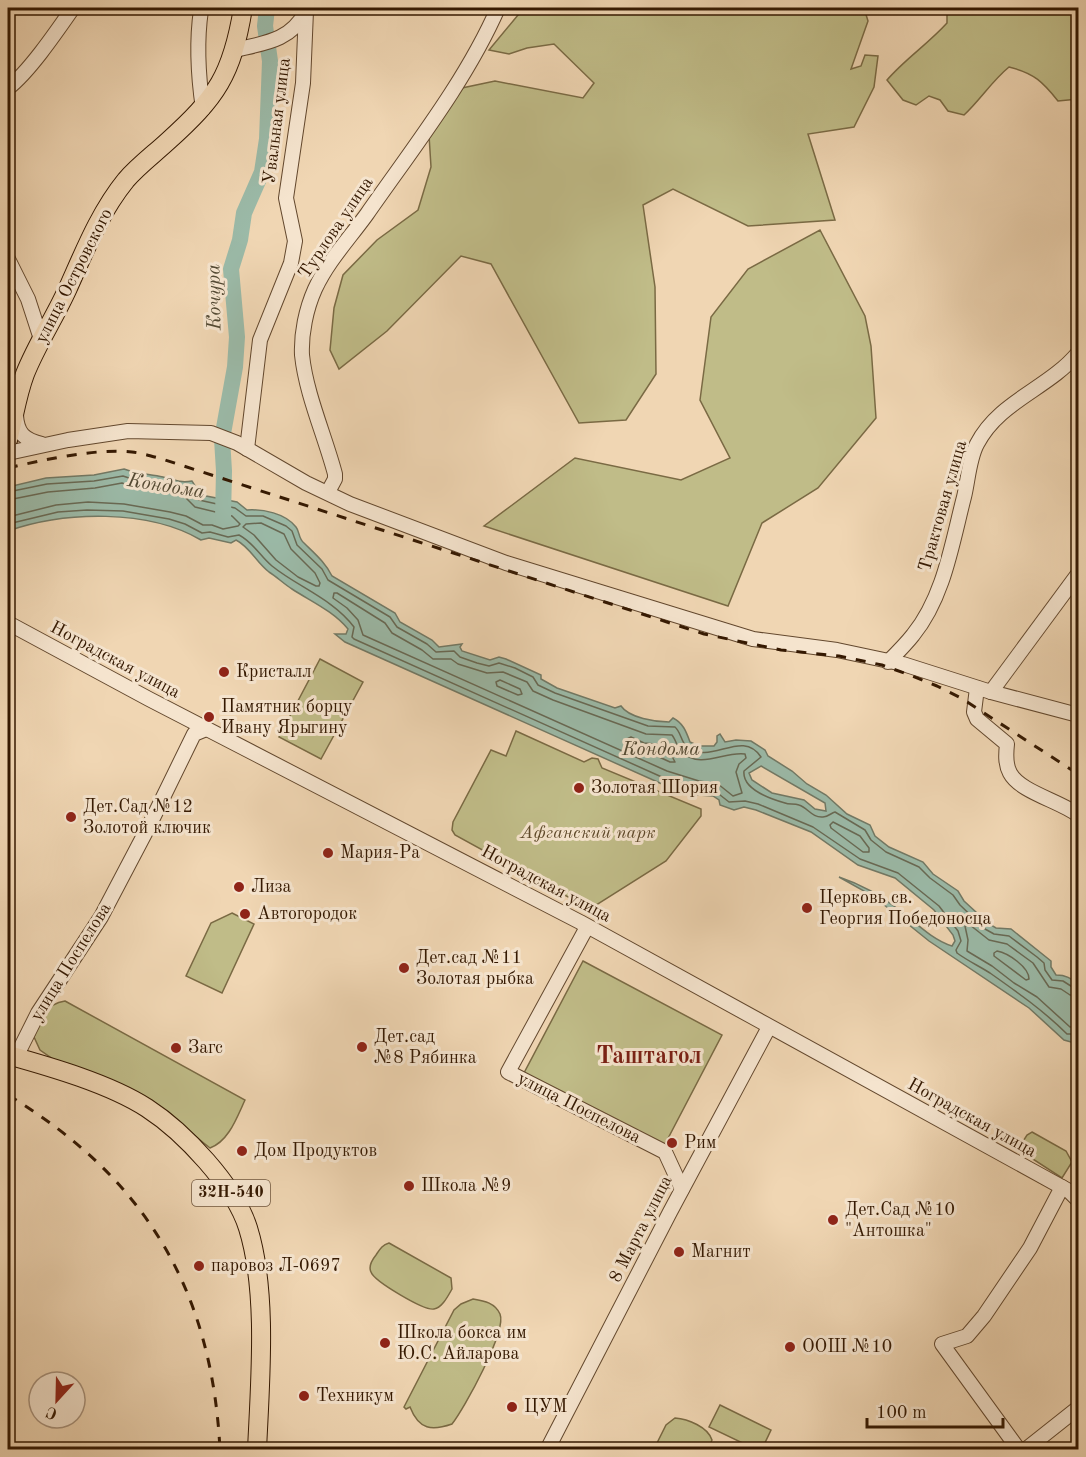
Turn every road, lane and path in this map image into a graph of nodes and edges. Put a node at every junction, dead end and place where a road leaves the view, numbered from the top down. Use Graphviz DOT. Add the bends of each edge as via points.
graph roads {
  1 [pos="73,8"];
  2 [pos="243,8"];
  3 [pos="498,8"];
  4 [pos="308,9"];
  5 [pos="201,10"];
  6 [pos="235,50"];
  7 [pos="8,88"];
  8 [pos="203,109"];
  9 [pos="8,259"];
  10 [pos="41,339"];
  11 [pos="1078,353"];
  12 [pos="15,405"];
  13 [pos="8,440"];
  14 [pos="44,445"];
  15 [pos="242,446"];
  16 [pos="8,453"];
  17 [pos="328,492"];
  18 [pos="1078,574"];
  19 [pos="8,623"];
  20 [pos="888,662"];
  21 [pos="977,688"];
  22 [pos="991,692"];
  23 [pos="1078,715"];
  24 [pos="206,729"];
  25 [pos="1078,814"];
  26 [pos="587,927"];
  27 [pos="769,1027"];
  28 [pos="12,1056"];
  29 [pos="1062,1187"];
  30 [pos="682,1189"];
  31 [pos="1078,1200"];
  32 [pos="1078,1408"];
  33 [pos="257,1449"];
  34 [pos="547,1449"];
  35 [pos="1019,1449"];
  36 [pos="1025,1449"];
  1 -- 7 [label="street"];
  2 -- 6 [label="main road, улица Островского"];
  3 -- 17 [label="street, Турлова улица" via="463,74 326,268 314,291 305,317 302,354 335,474"];
  4 -- 6 [label="street" via="284,38"];
  4 -- 15 [label="street, Увальная улица" via="303,83 286,198 294,250 260,340"];
  5 -- 8 [label="street" via="197,39"];
  6 -- 8 [label="main road, улица Островского" via="228,70"];
  8 -- 10 [label="main road, улица Островского" via="127,178 98,221"];
  9 -- 10 [label="street" via="28,299"];
  10 -- 12 [label="main road, улица Островского"];
  11 -- 20 [label="street, Трактовая улица" via="989,424 975,447 948,561 933,603 914,634"];
  12 -- 13 [label="main road, улица Островского"];
  12 -- 14 [label="street" via="19,432 24,438"];
  14 -- 15 [label="street" via="128,431 211,433"];
  14 -- 16 [label="street"];
  15 -- 17 [label="street"];
  17 -- 20 [label="street" via="506,563 623,600 753,639 837,650"];
  18 -- 22 [label="street"];
  19 -- 24 [label="street, Ноградская улица"];
  20 -- 21 [label="street"];
  21 -- 22 [label="street"];
  21 -- 25 [label="street" via="974,712 1007,744 1010,773 1028,790"];
  22 -- 23 [label="street"];
  24 -- 26 [label="street, Ноградская улица"];
  24 -- 28 [label="street, улица Поспелова" via="194,734 101,917"];
  26 -- 27 [label="street, Ноградская улица"];
  26 -- 30 [label="street, улица Поспелова" via="508,1072 664,1152"];
  27 -- 29 [label="street, Ноградская улица"];
  27 -- 30 [label="street, 8 Марта улица"];
  28 -- 33 [label="main road, улица Поспелова / 32Н-540" via="117,1092 147,1108 223,1180 248,1228 258,1285"];
  29 -- 31 [label="street, Ноградская улица"];
  29 -- 35 [label="street" via="1030,1248 984,1316 967,1336 942,1344"];
  30 -- 34 [label="street, 8 Марта улица"];
  32 -- 36 [label="street"];
}
